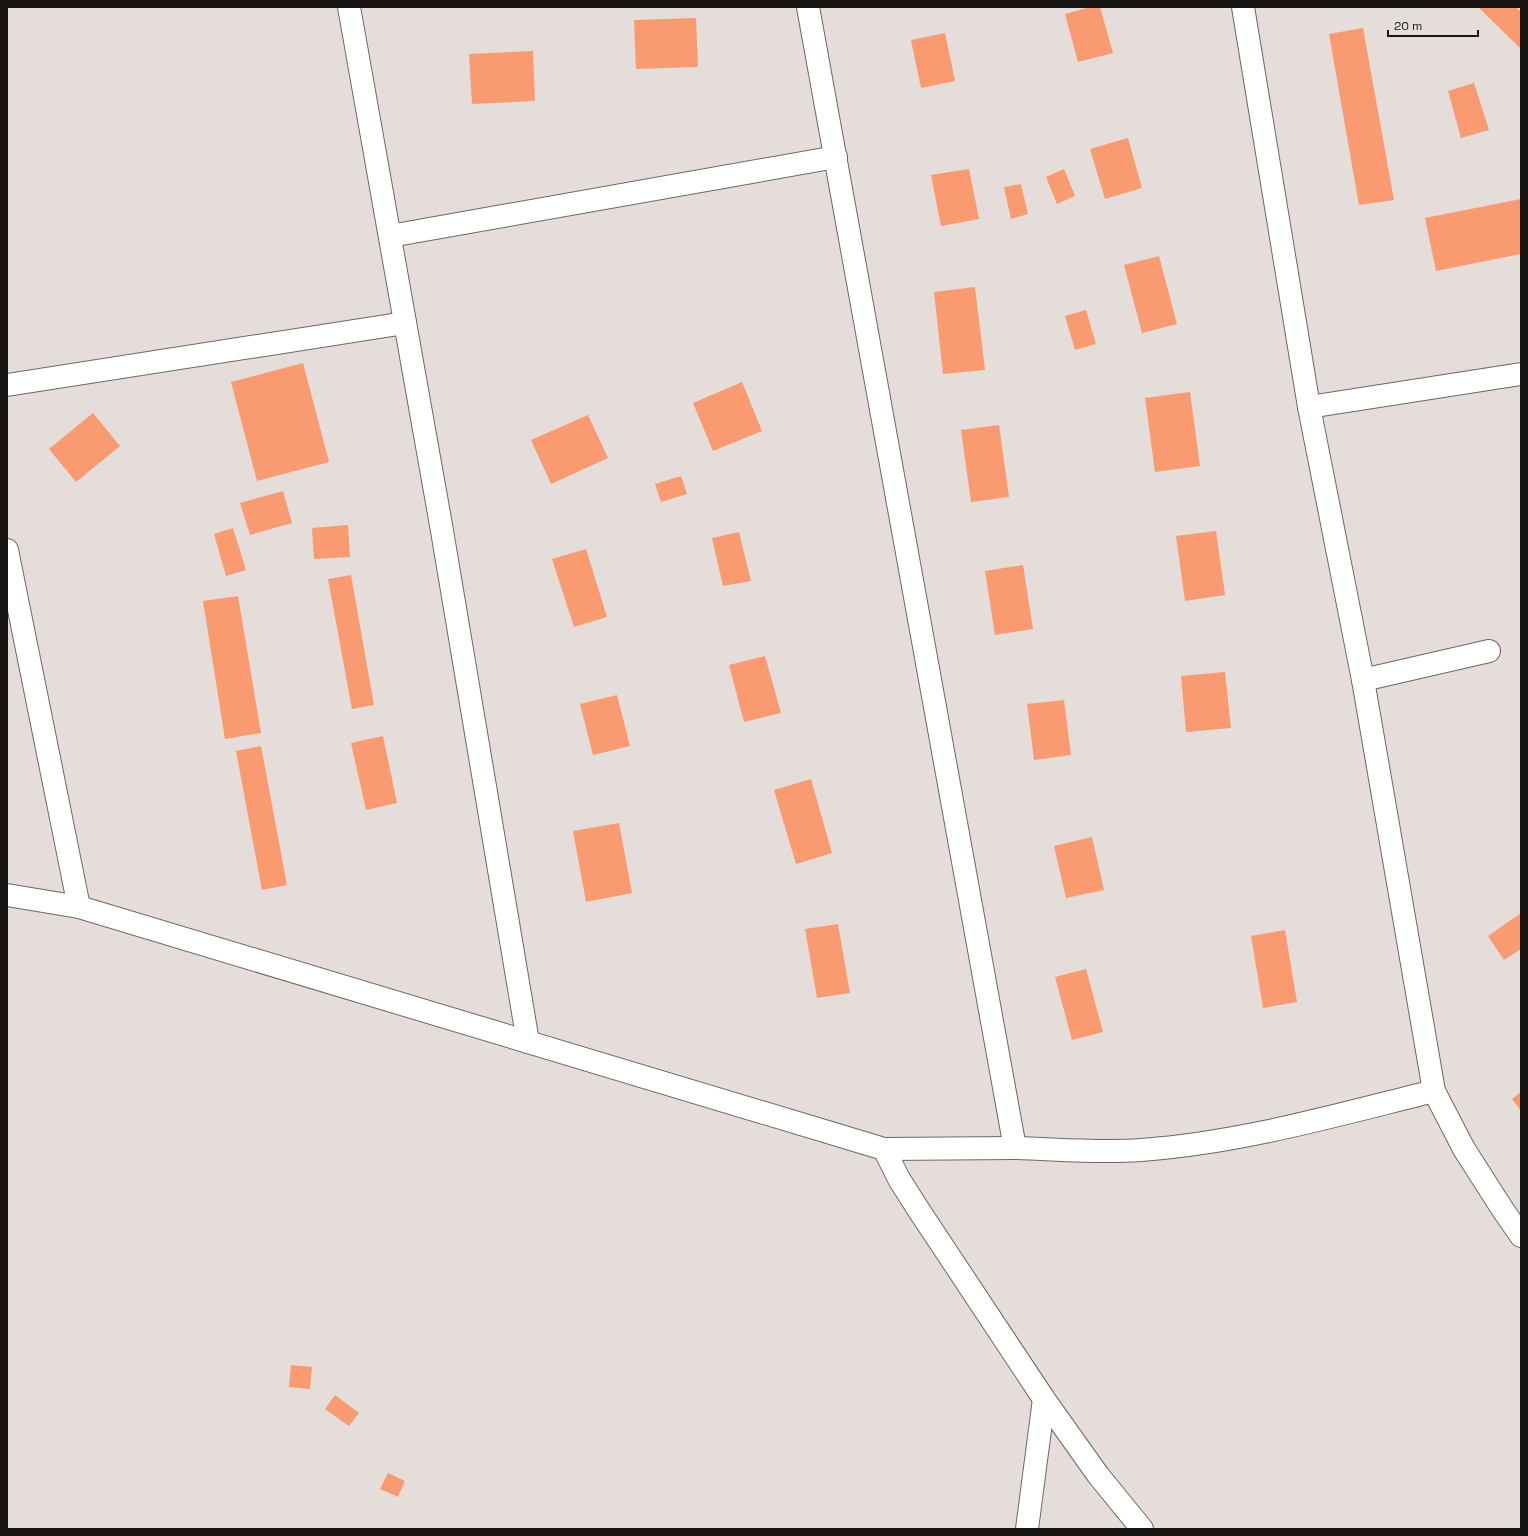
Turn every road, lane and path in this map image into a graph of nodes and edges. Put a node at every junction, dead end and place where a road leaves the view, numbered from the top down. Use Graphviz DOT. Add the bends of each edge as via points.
graph roads {
  1 [pos="349,7"];
  2 [pos="808,7"];
  3 [pos="1243,7"];
  4 [pos="836,157"];
  5 [pos="390,236"];
  6 [pos="405,323"];
  7 [pos="1521,374"];
  8 [pos="7,385"];
  9 [pos="1309,407"];
  10 [pos="7,550"];
  11 [pos="1489,651"];
  12 [pos="1363,680"];
  13 [pos="7,896"];
  14 [pos="79,907"];
  15 [pos="528,1042"];
  16 [pos="1434,1091"];
  17 [pos="1014,1148"];
  18 [pos="884,1150"];
  19 [pos="1521,1236"];
  20 [pos="1044,1399"];
  21 [pos="1027,1529"];
  22 [pos="1142,1529"];
  1 -- 5 [label="street"];
  2 -- 4 [label="street"];
  3 -- 9 [label="street"];
  4 -- 5 [label="street"];
  4 -- 17 [label="street"];
  5 -- 6 [label="street"];
  6 -- 8 [label="street"];
  6 -- 15 [label="street"];
  7 -- 9 [label="street"];
  9 -- 12 [label="street"];
  10 -- 14 [label="street"];
  11 -- 12 [label="street"];
  12 -- 16 [label="street"];
  13 -- 14 [label="street"];
  14 -- 15 [label="street"];
  15 -- 18 [label="street"];
  16 -- 17 [label="street" via="1297,1125 1219,1141 1141,1150 1077,1151"];
  16 -- 19 [label="street" via="1464,1149"];
  17 -- 18 [label="street"];
  18 -- 20 [label="street" via="918,1209"];
  20 -- 21 [label="street"];
  20 -- 22 [label="street" via="1098,1475"];
}
